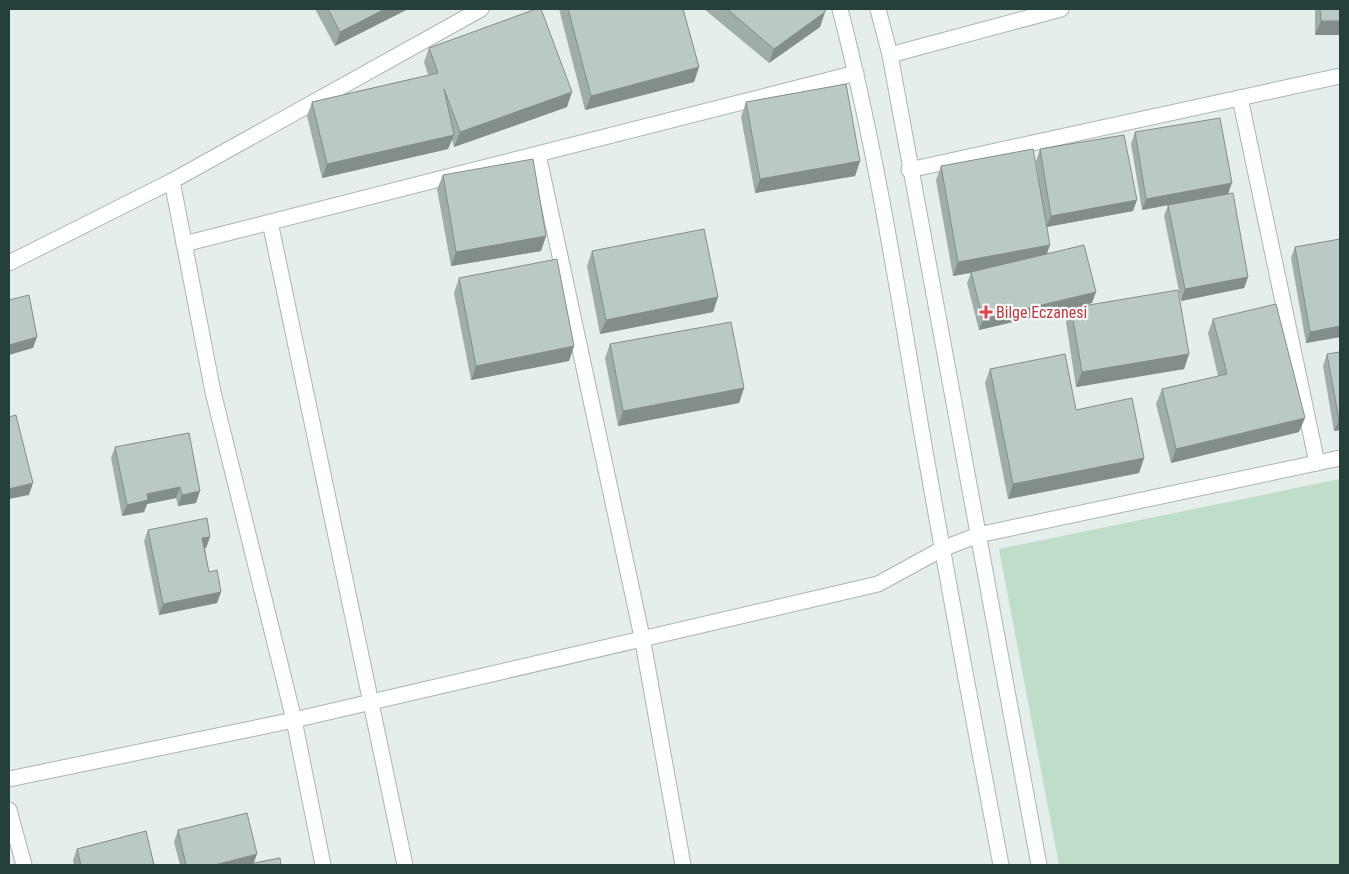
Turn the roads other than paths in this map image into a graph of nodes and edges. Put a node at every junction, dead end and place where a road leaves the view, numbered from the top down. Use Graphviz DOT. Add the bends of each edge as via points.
graph roads {
  1 [pos="481,9"];
  2 [pos="840,9"];
  3 [pos="878,9"];
  4 [pos="1061,9"];
  5 [pos="890,55"];
  6 [pos="856,73"];
  7 [pos="1340,76"];
  8 [pos="1240,98"];
  9 [pos="538,154"];
  10 [pos="909,170"];
  11 [pos="172,180"];
  12 [pos="270,222"];
  13 [pos="184,244"];
  14 [pos="9,263"];
  15 [pos="1340,458"];
  16 [pos="1317,463"];
  17 [pos="978,535"];
  18 [pos="942,549"];
  19 [pos="642,637"];
  20 [pos="371,702"];
  21 [pos="294,720"];
  22 [pos="9,779"];
  23 [pos="9,810"];
  24 [pos="24,865"];
  25 [pos="323,865"];
  26 [pos="405,865"];
  27 [pos="683,865"];
  28 [pos="1001,865"];
  29 [pos="1039,865"];
  1 -- 11 [label="street"];
  2 -- 6 [label="street"];
  3 -- 5 [label="street"];
  4 -- 5 [label="street"];
  5 -- 10 [label="street"];
  6 -- 9 [label="street"];
  6 -- 18 [label="street" via="878,175"];
  7 -- 8 [label="street"];
  8 -- 10 [label="street"];
  8 -- 16 [label="street"];
  9 -- 12 [label="street"];
  9 -- 19 [label="street"];
  10 -- 17 [label="street"];
  11 -- 13 [label="street"];
  11 -- 14 [label="street"];
  12 -- 13 [label="street"];
  12 -- 20 [label="street"];
  13 -- 21 [label="street" via="213,392"];
  15 -- 16 [label="street"];
  16 -- 17 [label="street"];
  17 -- 18 [label="street"];
  17 -- 29 [label="street"];
  18 -- 19 [label="street" via="878,584"];
  18 -- 28 [label="street"];
  19 -- 20 [label="street"];
  19 -- 27 [label="street"];
  20 -- 21 [label="street"];
  20 -- 26 [label="street"];
  21 -- 22 [label="street"];
  21 -- 25 [label="street"];
  23 -- 24 [label="street"];
}
